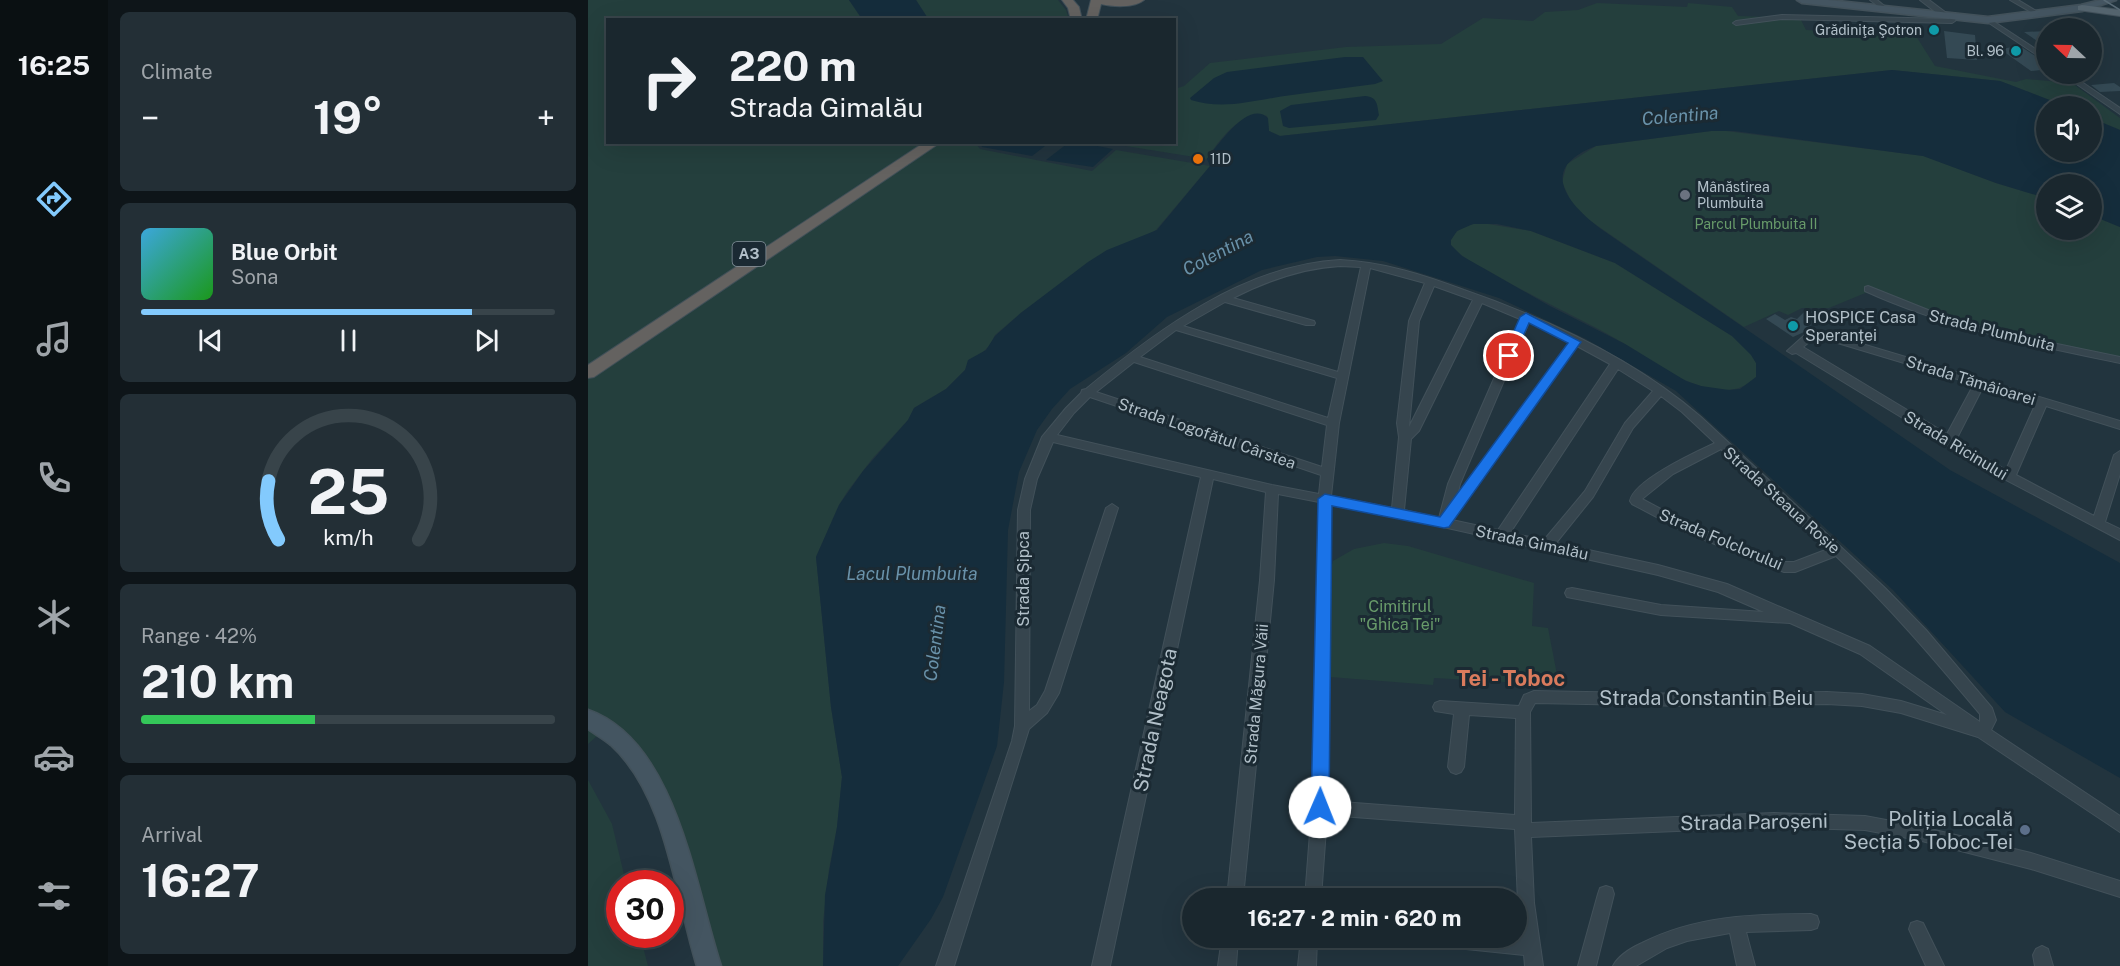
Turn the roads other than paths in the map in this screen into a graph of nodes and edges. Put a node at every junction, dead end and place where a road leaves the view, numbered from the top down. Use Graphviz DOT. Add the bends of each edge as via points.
graph roads {
  1 [pos="1067,0"];
  2 [pos="1096,0"];
  3 [pos="1802,0"];
  4 [pos="1873,0"];
  5 [pos="1924,0"];
  6 [pos="2013,0"];
  7 [pos="1136,1"];
  8 [pos="2106,1"];
  9 [pos="1884,8"];
  10 [pos="2082,8"];
  11 [pos="2120,10"];
  12 [pos="2038,14"];
  13 [pos="1115,15"];
  14 [pos="1949,15"];
  15 [pos="1076,18"];
  16 [pos="1092,18"];
  17 [pos="1988,20"];
  18 [pos="1736,23"];
  19 [pos="2036,52"];
  20 [pos="2080,84"];
  21 [pos="2120,112"];
  22 [pos="930,144"];
  23 [pos="912,151"];
  24 [pos="1366,265"];
  25 [pos="1431,281"];
  26 [pos="1868,289"];
  27 [pos="1479,298"];
  28 [pos="1226,299"];
  29 [pos="1526,317"];
  30 [pos="1310,323"];
  31 [pos="1174,326"];
  32 [pos="1575,342"];
  33 [pos="632,344"];
  34 [pos="1794,350"];
  35 [pos="591,358"];
  36 [pos="1133,358"];
  37 [pos="2120,360"];
  38 [pos="1616,364"];
  39 [pos="588,373"];
  40 [pos="1344,377"];
  41 [pos="588,378"];
  42 [pos="1980,383"];
  43 [pos="1660,390"];
  44 [pos="1086,392"];
  45 [pos="2042,402"];
  46 [pos="1333,423"];
  47 [pos="2120,425"];
  48 [pos="1048,437"];
  49 [pos="1405,437"];
  50 [pos="1949,441"];
  51 [pos="1722,444"];
  52 [pos="2120,454"];
  53 [pos="1327,473"];
  54 [pos="1208,474"];
  55 [pos="2009,476"];
  56 [pos="1272,489"];
  57 [pos="2114,493"];
  58 [pos="1325,499"];
  59 [pos="1112,508"];
  60 [pos="1398,513"];
  61 [pos="1444,523"];
  62 [pos="2098,524"];
  63 [pos="2120,535"];
  64 [pos="1501,536"];
  65 [pos="1546,546"];
  66 [pos="1838,550"];
  67 [pos="1572,593"];
  68 [pos="1798,620"];
  69 [pos="1932,696"];
  70 [pos="1440,707"];
  71 [pos="1462,709"];
  72 [pos="1523,712"];
  73 [pos="1929,715"];
  74 [pos="588,718"];
  75 [pos="1022,726"];
  76 [pos="1983,732"];
  77 [pos="1456,767"];
  78 [pos="1320,807"];
  79 [pos="2120,825"];
  80 [pos="1523,827"];
  81 [pos="1236,888"];
  82 [pos="1313,888"];
  83 [pos="2120,889"];
  84 [pos="1606,894"];
  85 [pos="1812,922"];
  86 [pos="1736,925"];
  87 [pos="1917,929"];
  88 [pos="1527,947"];
  89 [pos="1530,947"];
  90 [pos="1229,948"];
  91 [pos="1308,948"];
  92 [pos="709,966"];
  93 [pos="945,966"];
  94 [pos="1101,966"];
  95 [pos="1227,966"];
  96 [pos="1307,966"];
  97 [pos="1534,966"];
  98 [pos="1587,966"];
  99 [pos="1622,966"];
  100 [pos="1746,966"];
  101 [pos="1935,966"];
  1 -- 15 [label="highway"];
  2 -- 7 [label="highway" via="1114,4"];
  2 -- 16 [label="highway"];
  3 -- 9 [label="main road"];
  4 -- 9 [label="street"];
  5 -- 14 [label="street"];
  6 -- 12 [label="street"];
  7 -- 13 [label="highway"];
  8 -- 10 [label="main road"];
  8 -- 11 [label="main road"];
  9 -- 14 [label="main road"];
  10 -- 11 [label="main road"];
  10 -- 12 [label="main road"];
  12 -- 17 [label="main road"];
  14 -- 17 [label="main road"];
  14 -- 18 [label="street" via="1952,21 1782,17"];
  17 -- 19 [label="street"];
  20 -- 21 [label="street"];
  22 -- 23 [label="highway, A3"];
  23 -- 33 [label="highway, A3"];
  23 -- 35 [label="highway, A3"];
  24 -- 25 [label="street, Strada Steaua Roșie"];
  24 -- 28 [label="street, Strada Steaua Roșie" via="1330,263 1300,267"];
  24 -- 40 [label="street"];
  25 -- 27 [label="street, Strada Steaua Roșie"];
  25 -- 49 [label="street" via="1411,338"];
  26 -- 37 [label="street, Strada Plumbuita" via="1961,325"];
  27 -- 29 [label="street, Strada Steaua Roșie"];
  27 -- 49 [label="street" via="1413,431"];
  28 -- 30 [label="street"];
  28 -- 31 [label="street, Strada Șipca"];
  29 -- 32 [label="street, Strada Steaua Roșie"];
  29 -- 61 [label="street" via="1454,484"];
  31 -- 36 [label="street, Strada Șipca"];
  31 -- 40 [label="street"];
  32 -- 38 [label="street, Strada Steaua Roșie"];
  32 -- 61 [label="street"];
  33 -- 39 [label="highway, A3"];
  33 -- 41 [label="highway"];
  34 -- 42 [label="street, Strada Tămâioarei" via="1811,335 1822,334"];
  34 -- 50 [label="street, Strada Ricinului"];
  36 -- 44 [label="street, Strada Șipca"];
  36 -- 46 [label="street"];
  38 -- 43 [label="street, Strada Steaua Roșie"];
  38 -- 64 [label="street"];
  40 -- 46 [label="street"];
  42 -- 45 [label="street, Strada Tămâioarei"];
  42 -- 50 [label="street"];
  43 -- 51 [label="street, Strada Steaua Roșie"];
  43 -- 65 [label="street" via="1629,426 1589,494"];
  44 -- 48 [label="street, Strada Șipca"];
  44 -- 53 [label="street, Strada Logofătul Cârstea"];
  45 -- 47 [label="street, Strada Tămâioarei"];
  45 -- 55 [label="street"];
  46 -- 53 [label="street"];
  48 -- 54 [label="street, Strada Gimalău"];
  48 -- 75 [label="street, Strada Șipca" via="1033,470 1024,510"];
  49 -- 60 [label="street"];
  50 -- 55 [label="street, Strada Ricinului"];
  51 -- 66 [label="street, Strada Steaua Roșie"];
  51 -- 66 [label="street, Strada Folclorului" via="1669,471 1637,496 1636,501 1689,529 1784,567 1795,567"];
  52 -- 57 [label="street"];
  53 -- 58 [label="street"];
  54 -- 56 [label="street, Strada Gimalău"];
  54 -- 94 [label="street, Strada Neagota"];
  55 -- 62 [label="street, Strada Ricinului"];
  56 -- 58 [label="street, Strada Gimalău"];
  56 -- 81 [label="street, Strada Măgura Văii" via="1267,580"];
  57 -- 62 [label="street"];
  58 -- 60 [label="street, Strada Gimalău"];
  58 -- 78 [label="street"];
  59 -- 75 [label="street" via="1052,693 1042,709"];
  60 -- 61 [label="street, Strada Gimalău"];
  61 -- 64 [label="street, Strada Gimalău"];
  62 -- 63 [label="street, Strada Ricinului"];
  64 -- 65 [label="street, Strada Gimalău"];
  65 -- 68 [label="street, Strada Gimalău" via="1678,574 1730,590"];
  66 -- 76 [label="street, Strada Steaua Roșie" via="1904,616 1988,712"];
  67 -- 68 [label="street" via="1661,610"];
  68 -- 69 [label="street, Strada Gimalău" via="1865,650"];
  69 -- 73 [label="street"];
  69 -- 76 [label="street, Strada Gimalău"];
  70 -- 71 [label="street"];
  71 -- 72 [label="street"];
  71 -- 77 [label="street"];
  72 -- 73 [label="street, Strada Constantin Beiu" via="1529,699 1544,696 1845,699 1878,702"];
  72 -- 80 [label="street"];
  73 -- 76 [label="street, Strada Constantin Beiu"];
  74 -- 92 [label="main road" via="624,745 655,788"];
  75 -- 93 [label="street, Strada Șipca"];
  76 -- 79 [label="street, Strada Constantin Beiu"];
  78 -- 80 [label="street, Strada Paroșeni"];
  78 -- 82 [label="street"];
  80 -- 83 [label="street, Strada Paroșeni" via="1774,820 1865,823 2010,855"];
  80 -- 89 [label="street"];
  84 -- 98 [label="street"];
  85 -- 86 [label="street"];
  86 -- 99 [label="street" via="1664,940"];
  86 -- 100 [label="street"];
  87 -- 101 [label="street"];
  88 -- 89 [label="street"];
  89 -- 97 [label="street"];
  90 -- 95 [label="street"];
  91 -- 96 [label="street"];
}
